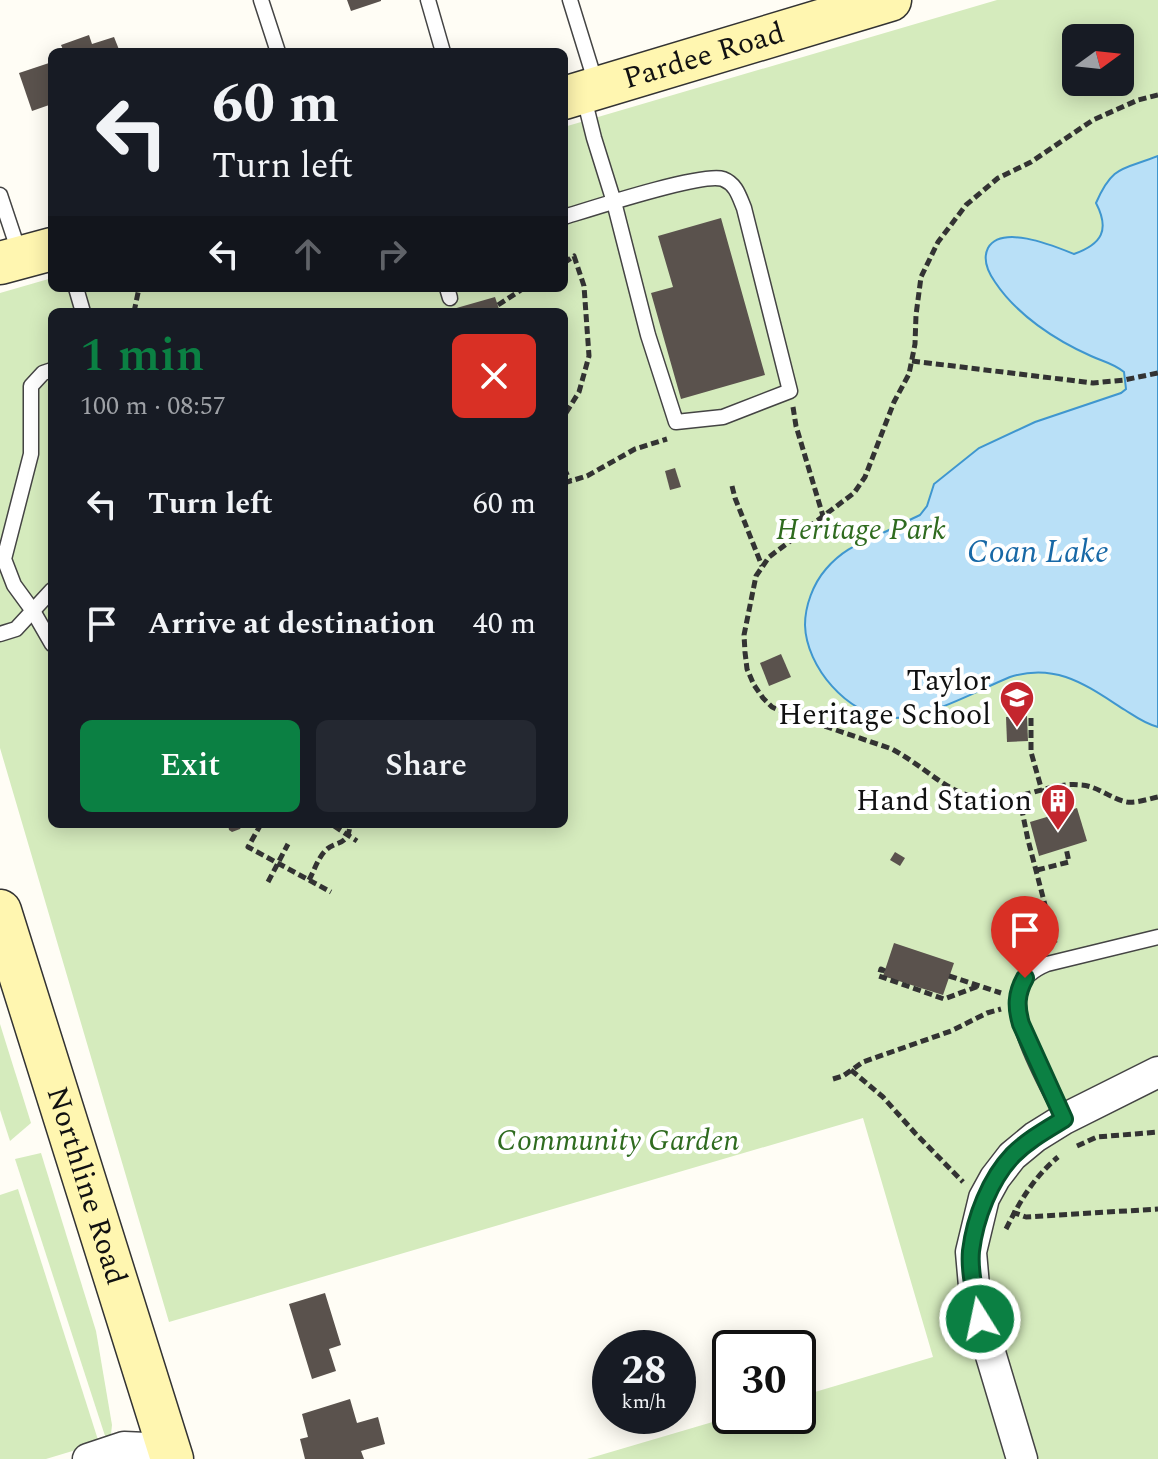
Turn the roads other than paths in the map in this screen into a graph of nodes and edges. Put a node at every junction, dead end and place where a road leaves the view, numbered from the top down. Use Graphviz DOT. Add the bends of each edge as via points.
graph roads {
  1 [pos="261,0"];
  2 [pos="428,0"];
  3 [pos="570,0"];
  4 [pos="890,0"];
  5 [pos="277,48"];
  6 [pos="442,48"];
  7 [pos="581,93"];
  8 [pos="0,195"];
  9 [pos="614,202"];
  10 [pos="568,216"];
  11 [pos="24,256"];
  12 [pos="48,371"];
  13 [pos="48,594"];
  14 [pos="33,611"];
  15 [pos="0,634"];
  16 [pos="48,637"];
  17 [pos="0,911"];
  18 [pos="1158,937"];
  19 [pos="1158,1072"];
  20 [pos="1064,1119"];
  21 [pos="166,1456"];
  22 [pos="88,1459"];
  23 [pos="1022,1459"];
  1 -- 5 [label="lane"];
  2 -- 6 [label="lane"];
  3 -- 7 [label="lane"];
  4 -- 7 [label="main road, Pardee Road"];
  7 -- 9 [label="lane"];
  8 -- 11 [label="lane"];
  9 -- 9 [label="lane" via="721,178 736,187 790,391 723,417 676,422"];
  9 -- 10 [label="lane"];
  12 -- 14 [label="lane" via="31,386 31,454 4,559"];
  13 -- 14 [label="lane"];
  14 -- 15 [label="lane" via="16,629"];
  14 -- 16 [label="lane"];
  17 -- 21 [label="main road, Northline Road"];
  18 -- 20 [label="lane" via="1037,969 1019,989 1021,1024"];
  19 -- 20 [label="street"];
  20 -- 23 [label="street" via="1012,1156 995,1178 984,1198 971,1252 980,1319"];
  21 -- 22 [label="street" via="124,1447"];
}
